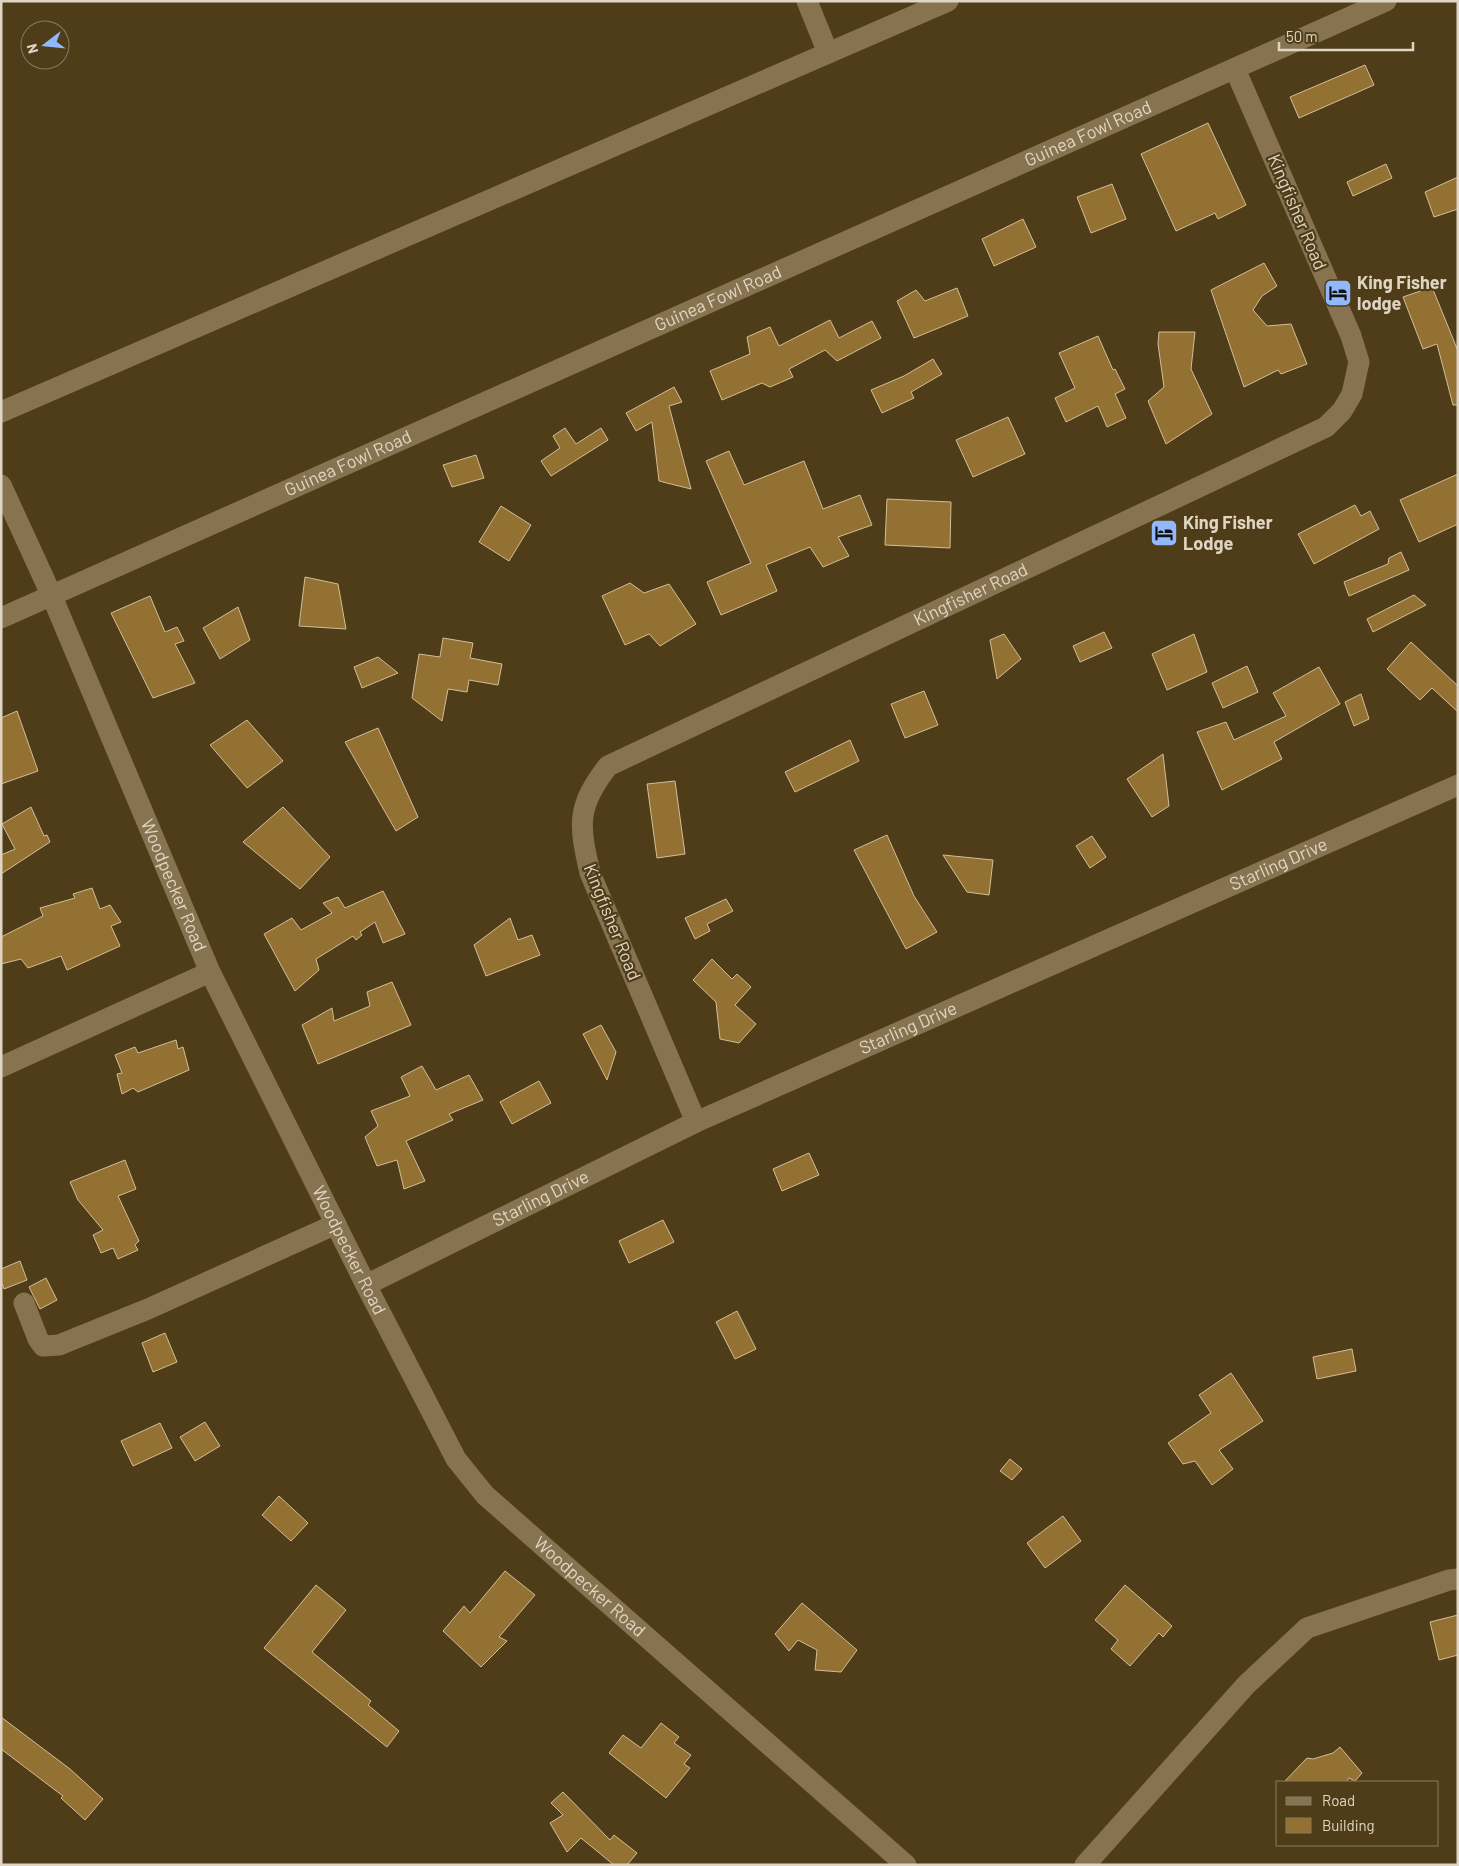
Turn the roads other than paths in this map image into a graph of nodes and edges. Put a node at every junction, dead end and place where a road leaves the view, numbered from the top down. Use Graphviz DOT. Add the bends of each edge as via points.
graph roads {
  1 [pos="807,1"];
  2 [pos="948,1"];
  3 [pos="1386,1"];
  4 [pos="828,53"];
  5 [pos="1235,69"];
  6 [pos="1,412"];
  7 [pos="1,486"];
  8 [pos="51,594"];
  9 [pos="1,618"];
  10 [pos="1458,785"];
  11 [pos="210,972"];
  12 [pos="1,1067"];
  13 [pos="696,1122"];
  14 [pos="336,1224"];
  15 [pos="366,1285"];
  16 [pos="24,1303"];
  17 [pos="1458,1579"];
  18 [pos="906,1865"];
  19 [pos="1086,1865"];
  1 -- 4 [label="street"];
  2 -- 4 [label="street"];
  3 -- 5 [label="street, Guinea Fowl Road"];
  4 -- 6 [label="street"];
  5 -- 8 [label="street, Guinea Fowl Road"];
  5 -- 13 [label="street, Kingfisher Road" via="1351,336 1359,362 1352,394 1342,411 1326,427 608,766 592,787 583,811 583,840 590,873"];
  7 -- 8 [label="street, Woodpecker Road"];
  8 -- 9 [label="street, Guinea Fowl Road"];
  8 -- 11 [label="street, Woodpecker Road"];
  10 -- 13 [label="street, Starling Drive"];
  11 -- 12 [label="street"];
  11 -- 14 [label="street, Woodpecker Road"];
  13 -- 15 [label="street, Starling Drive"];
  14 -- 15 [label="street, Woodpecker Road"];
  14 -- 16 [label="street" via="148,1309 59,1345 43,1346"];
  15 -- 18 [label="street, Woodpecker Road" via="456,1459 485,1495"];
  17 -- 19 [label="street" via="1307,1628 1246,1686"];
}
